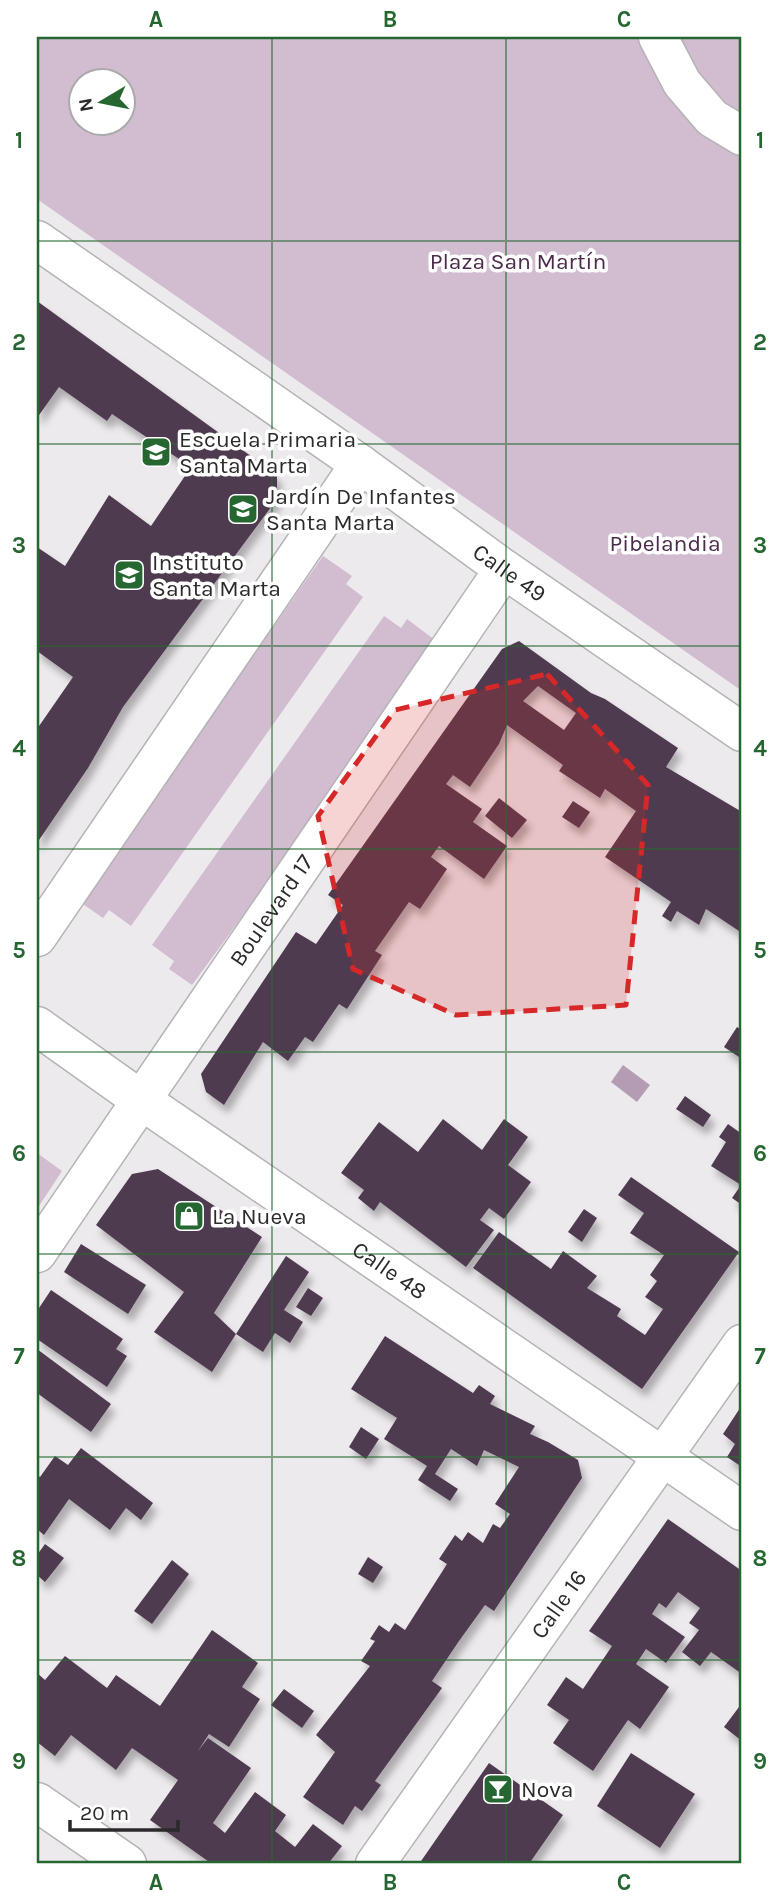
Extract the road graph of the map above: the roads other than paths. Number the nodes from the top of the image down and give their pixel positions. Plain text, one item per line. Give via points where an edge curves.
1 (658, 37) edge
2 (742, 136) edge
3 (37, 240) edge
4 (360, 464) junction
5 (504, 569) junction
6 (742, 732) edge
7 (37, 937) edge
8 (37, 1026) edge
9 (141, 1100) junction
10 (37, 1252) edge
11 (742, 1344) edge
12 (664, 1456) junction
13 (742, 1511) edge
14 (37, 1802) edge
15 (127, 1864) edge
16 (375, 1864) edge

1 - 2 main road via 682,83 712,118
3 - 4 main road, Calle 49
4 - 5 main road, Calle 49
4 - 7 main road
5 - 6 main road, Calle 49
5 - 9 main road, Boulevard 17
8 - 9 main road, Calle 48
9 - 10 main road, Boulevard 17
9 - 12 main road, Calle 48
11 - 12 main road, Calle 16
12 - 13 main road, Calle 48
12 - 16 main road, Calle 16
14 - 15 main road

